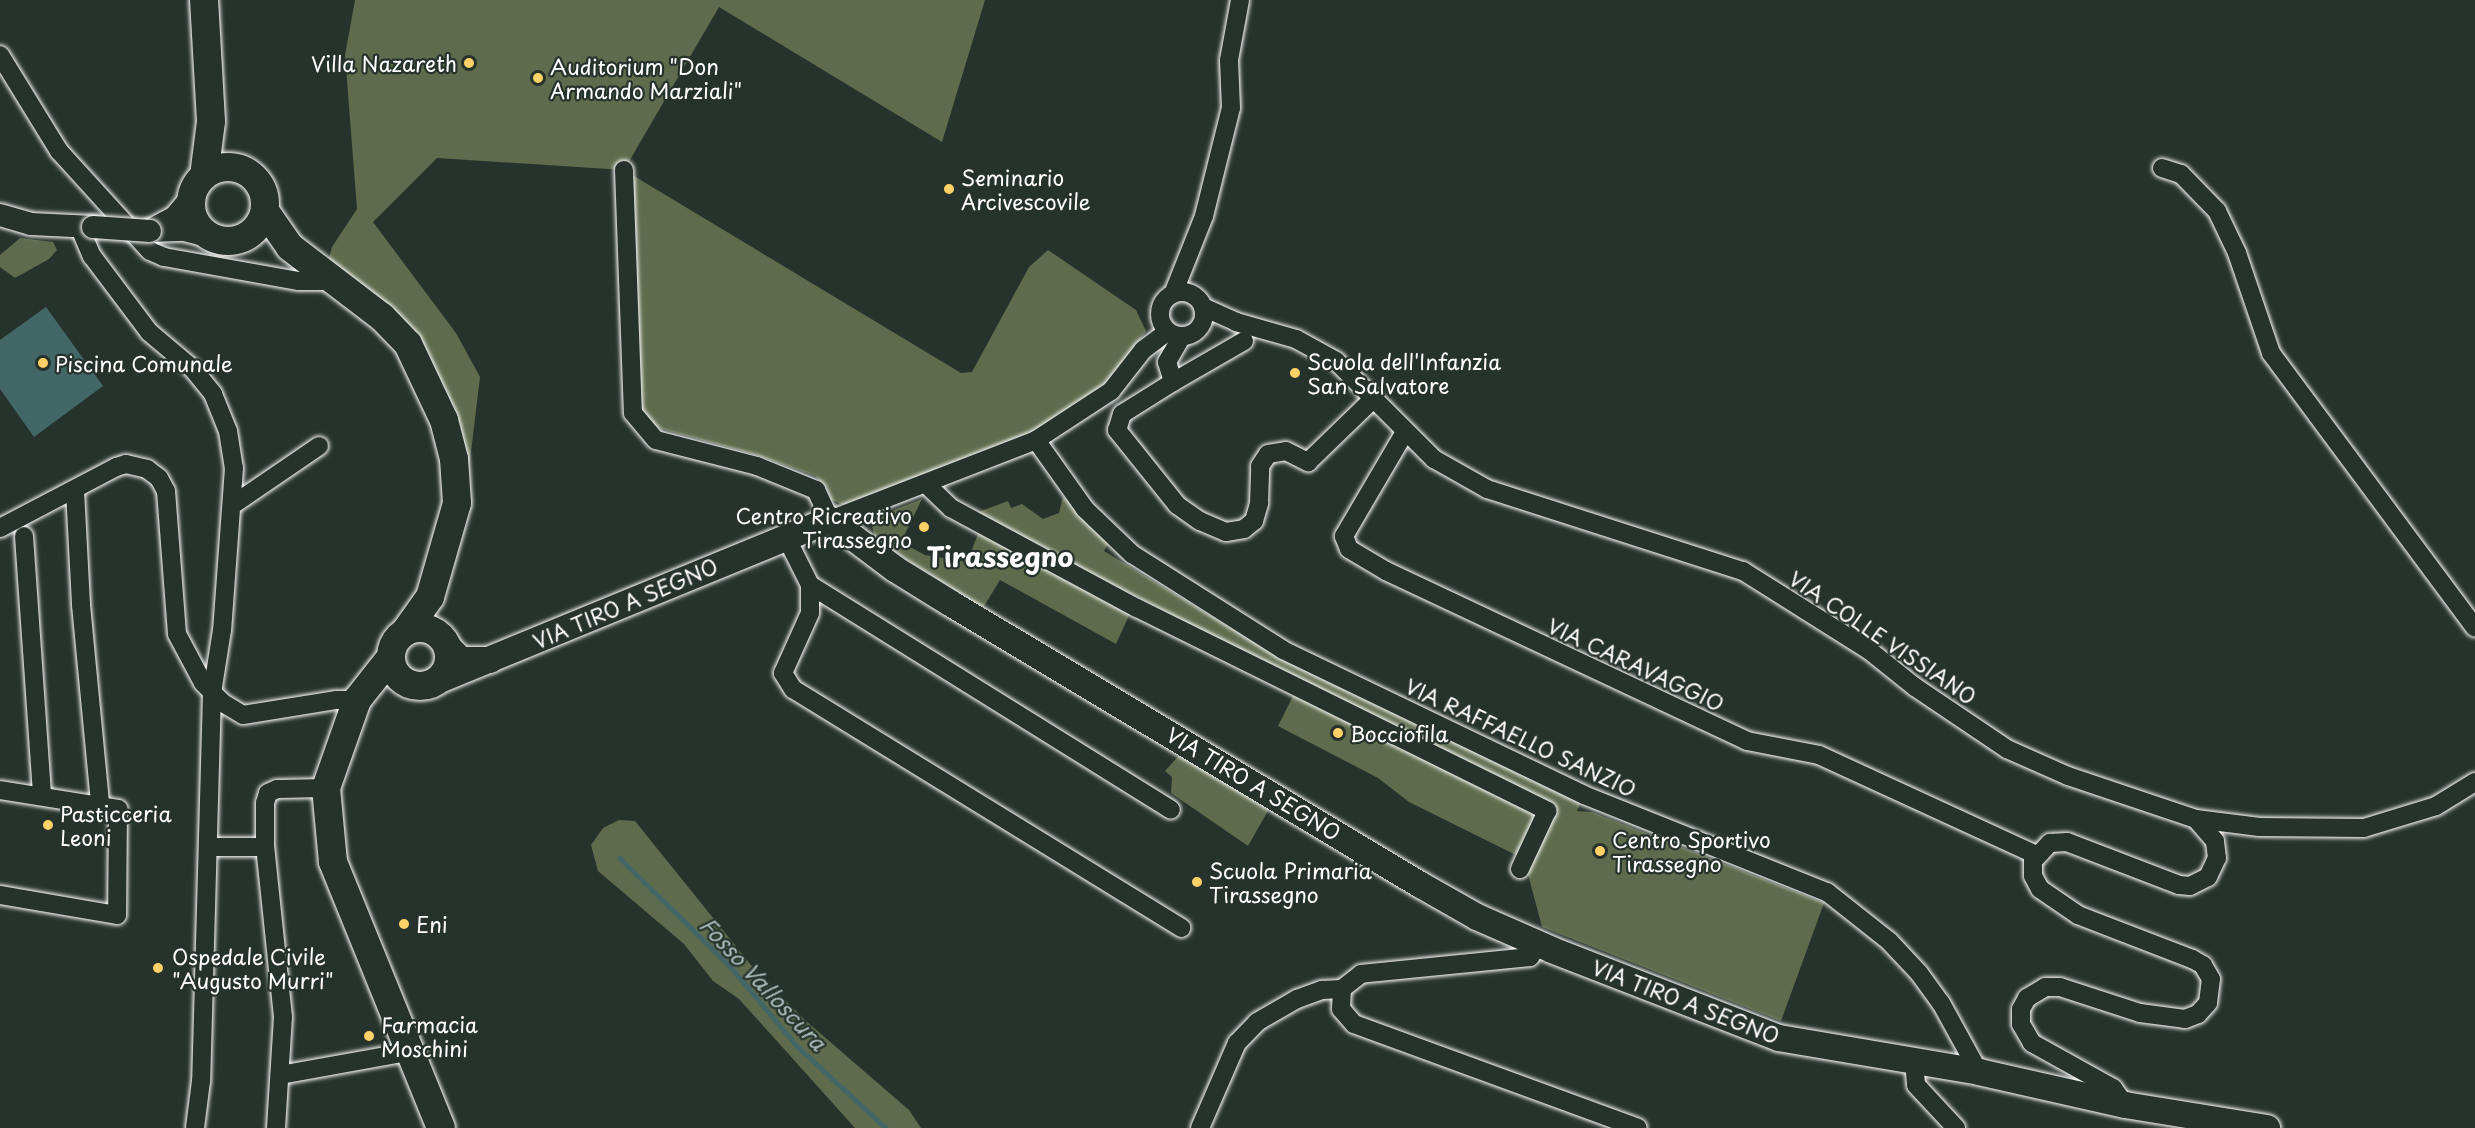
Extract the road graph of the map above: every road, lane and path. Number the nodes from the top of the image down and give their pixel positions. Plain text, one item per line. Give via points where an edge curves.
1 (204, 0) edge
2 (1240, 0) edge
3 (0, 55) edge
4 (211, 121) junction
5 (234, 167) junction
6 (2162, 168) dead end
7 (624, 170) dead end
8 (197, 187) junction
9 (265, 211) junction
10 (0, 215) edge
11 (86, 227) junction
12 (150, 231) junction
13 (208, 236) junction
14 (245, 238) junction
15 (290, 247) junction
16 (335, 281) junction
17 (1173, 294) junction
18 (1202, 316) junction
19 (1170, 328) junction
20 (1244, 341) dead end
21 (1173, 382) junction
22 (1374, 398) junction
23 (1406, 432) junction
24 (1036, 440) junction
25 (319, 446) dead end
26 (926, 484) junction
27 (75, 490) junction
28 (234, 504) junction
29 (830, 520) junction
30 (0, 528) edge
31 (24, 536) dead end
32 (786, 537) junction
33 (810, 585) junction
34 (430, 597) junction
35 (2475, 628) edge
36 (443, 641) junction
37 (399, 657) junction
38 (490, 660) junction
39 (436, 681) junction
40 (212, 693) junction
41 (357, 700) junction
42 (243, 715) junction
43 (348, 729) junction
44 (211, 742) junction
45 (2475, 782) edge
46 (326, 788) junction
47 (0, 790) edge
48 (42, 795) junction
49 (100, 803) junction
50 (1171, 810) dead end
51 (2196, 819) junction
52 (208, 846) junction
53 (265, 847) junction
54 (2036, 855) junction
55 (1520, 868) dead end
56 (0, 895) edge
57 (1181, 928) dead end
58 (1539, 944) junction
59 (1342, 989) junction
60 (413, 1051) junction
61 (1914, 1061) junction
62 (1979, 1072) junction
63 (280, 1075) junction
64 (2125, 1105) junction
65 (1952, 1124) edge
66 (195, 1128) edge
67 (276, 1128) edge
68 (441, 1128) edge
69 (1200, 1128) edge
70 (1638, 1128) edge
71 (1972, 1128) edge
72 (2267, 1128) edge

1 - 4 main road
2 - 17 street via 1229,60 1231,108 1204,216
3 - 16 street via 59,151 150,251 164,257 298,281
4 - 5 main road via 222,152
4 - 8 main road
5 - 8 main road via 223,167
5 - 9 main road via 260,186
6 - 35 street via 2181,174 2217,211 2237,253 2271,353
7 - 29 street via 633,413 656,440 757,466 816,490
8 - 12 street via 175,217
8 - 13 main road via 194,220
9 - 14 main road via 261,222
9 - 15 main road
10 - 11 street via 31,224
11 - 12 street, bridge
11 - 28 street via 92,256 149,332 193,369 213,394 228,431
12 - 13 street via 185,230
13 - 14 main road via 220,241
14 - 15 main road
15 - 16 main road
16 - 34 main road via 382,317 408,344 444,420 454,459 457,503 449,543
17 - 18 street, VIA COLLE VISSIANO via 1191,294
17 - 19 street via 1163,303
18 - 19 street
18 - 22 street, VIA COLLE VISSIANO via 1277,332 1314,348 1336,361
19 - 21 street via 1167,362
19 - 24 street via 1143,350 1111,391
20 - 21 street
21 - 22 street via 1122,414 1117,430 1177,504 1200,521 1226,532 1244,529 1254,521 1259,503 1260,466 1268,454 1282,450 1308,462
22 - 23 street, VIA COLLE VISSIANO
23 - 51 street, VIA COLLE VISSIANO via 1434,459 1487,489 1743,571 1870,651 1915,687 2007,749 2068,776
23 - 54 street, VIA CARAVAGGIO via 1344,536 1349,549 1386,571 1747,741 1818,755
24 - 26 street
24 - 62 street, VIA RAFFAELLO SANZIO via 1085,509 1132,554 1283,650 1584,795 1827,892 1889,942 1919,973
25 - 28 street
26 - 29 street
26 - 55 street via 951,508 1137,608 1547,811
27 - 30 street
27 - 40 street via 126,464 147,469 159,478 168,507 177,634 194,671
27 - 49 street via 81,605
28 - 40 street
29 - 32 main road, VIA TIRO A SEGNO
29 - 58 main road, VIA TIRO A SEGNO via 932,592 1419,884 1477,917
31 - 48 street
32 - 33 street
32 - 38 main road, VIA TIRO A SEGNO
33 - 50 street
33 - 57 street via 810,614 783,673 793,689
34 - 36 main road
34 - 37 main road
36 - 37 main road via 422,628
36 - 38 main road, VIA TIRO A SEGNO via 461,660
36 - 39 main road via 447,669
37 - 39 main road via 422,686
37 - 41 main road
37 - 43 main road
38 - 39 main road, VIA TIRO A SEGNO
40 - 42 street
40 - 44 street
41 - 42 street
41 - 43 main road
42 - 44 street via 224,726
43 - 46 main road
44 - 52 street
45 - 51 street, VIA COLLE VISSIANO via 2436,806 2364,828 2259,827
46 - 53 street via 277,789 268,793
46 - 60 main road via 333,862
47 - 48 street
48 - 49 street
49 - 56 street via 118,809 117,915
51 - 54 street via 2215,841 2217,858 2208,877 2190,886 2067,842 2050,843
52 - 53 street
52 - 66 street via 201,1081
53 - 63 street via 283,1017
54 - 64 street via 2033,876 2044,893 2078,915 2198,962 2211,979 2208,1004 2185,1019 2140,1013 2051,986 2032,993 2024,1003 2021,1024 2032,1042 2113,1088
58 - 59 street via 1530,957 1361,974
58 - 61 main road, VIA TIRO A SEGNO via 1779,1038
59 - 69 street via 1322,990 1297,999 1257,1022 1237,1043
59 - 70 street via 1341,1009 1354,1024
60 - 63 street
60 - 68 main road
61 - 62 main road, VIA TIRO A SEGNO
61 - 65 street via 1916,1085
62 - 64 main road, VIA TIRO A SEGNO
63 - 67 street
64 - 72 main road, VIA TIRO A SEGNO
65 - 71 street

